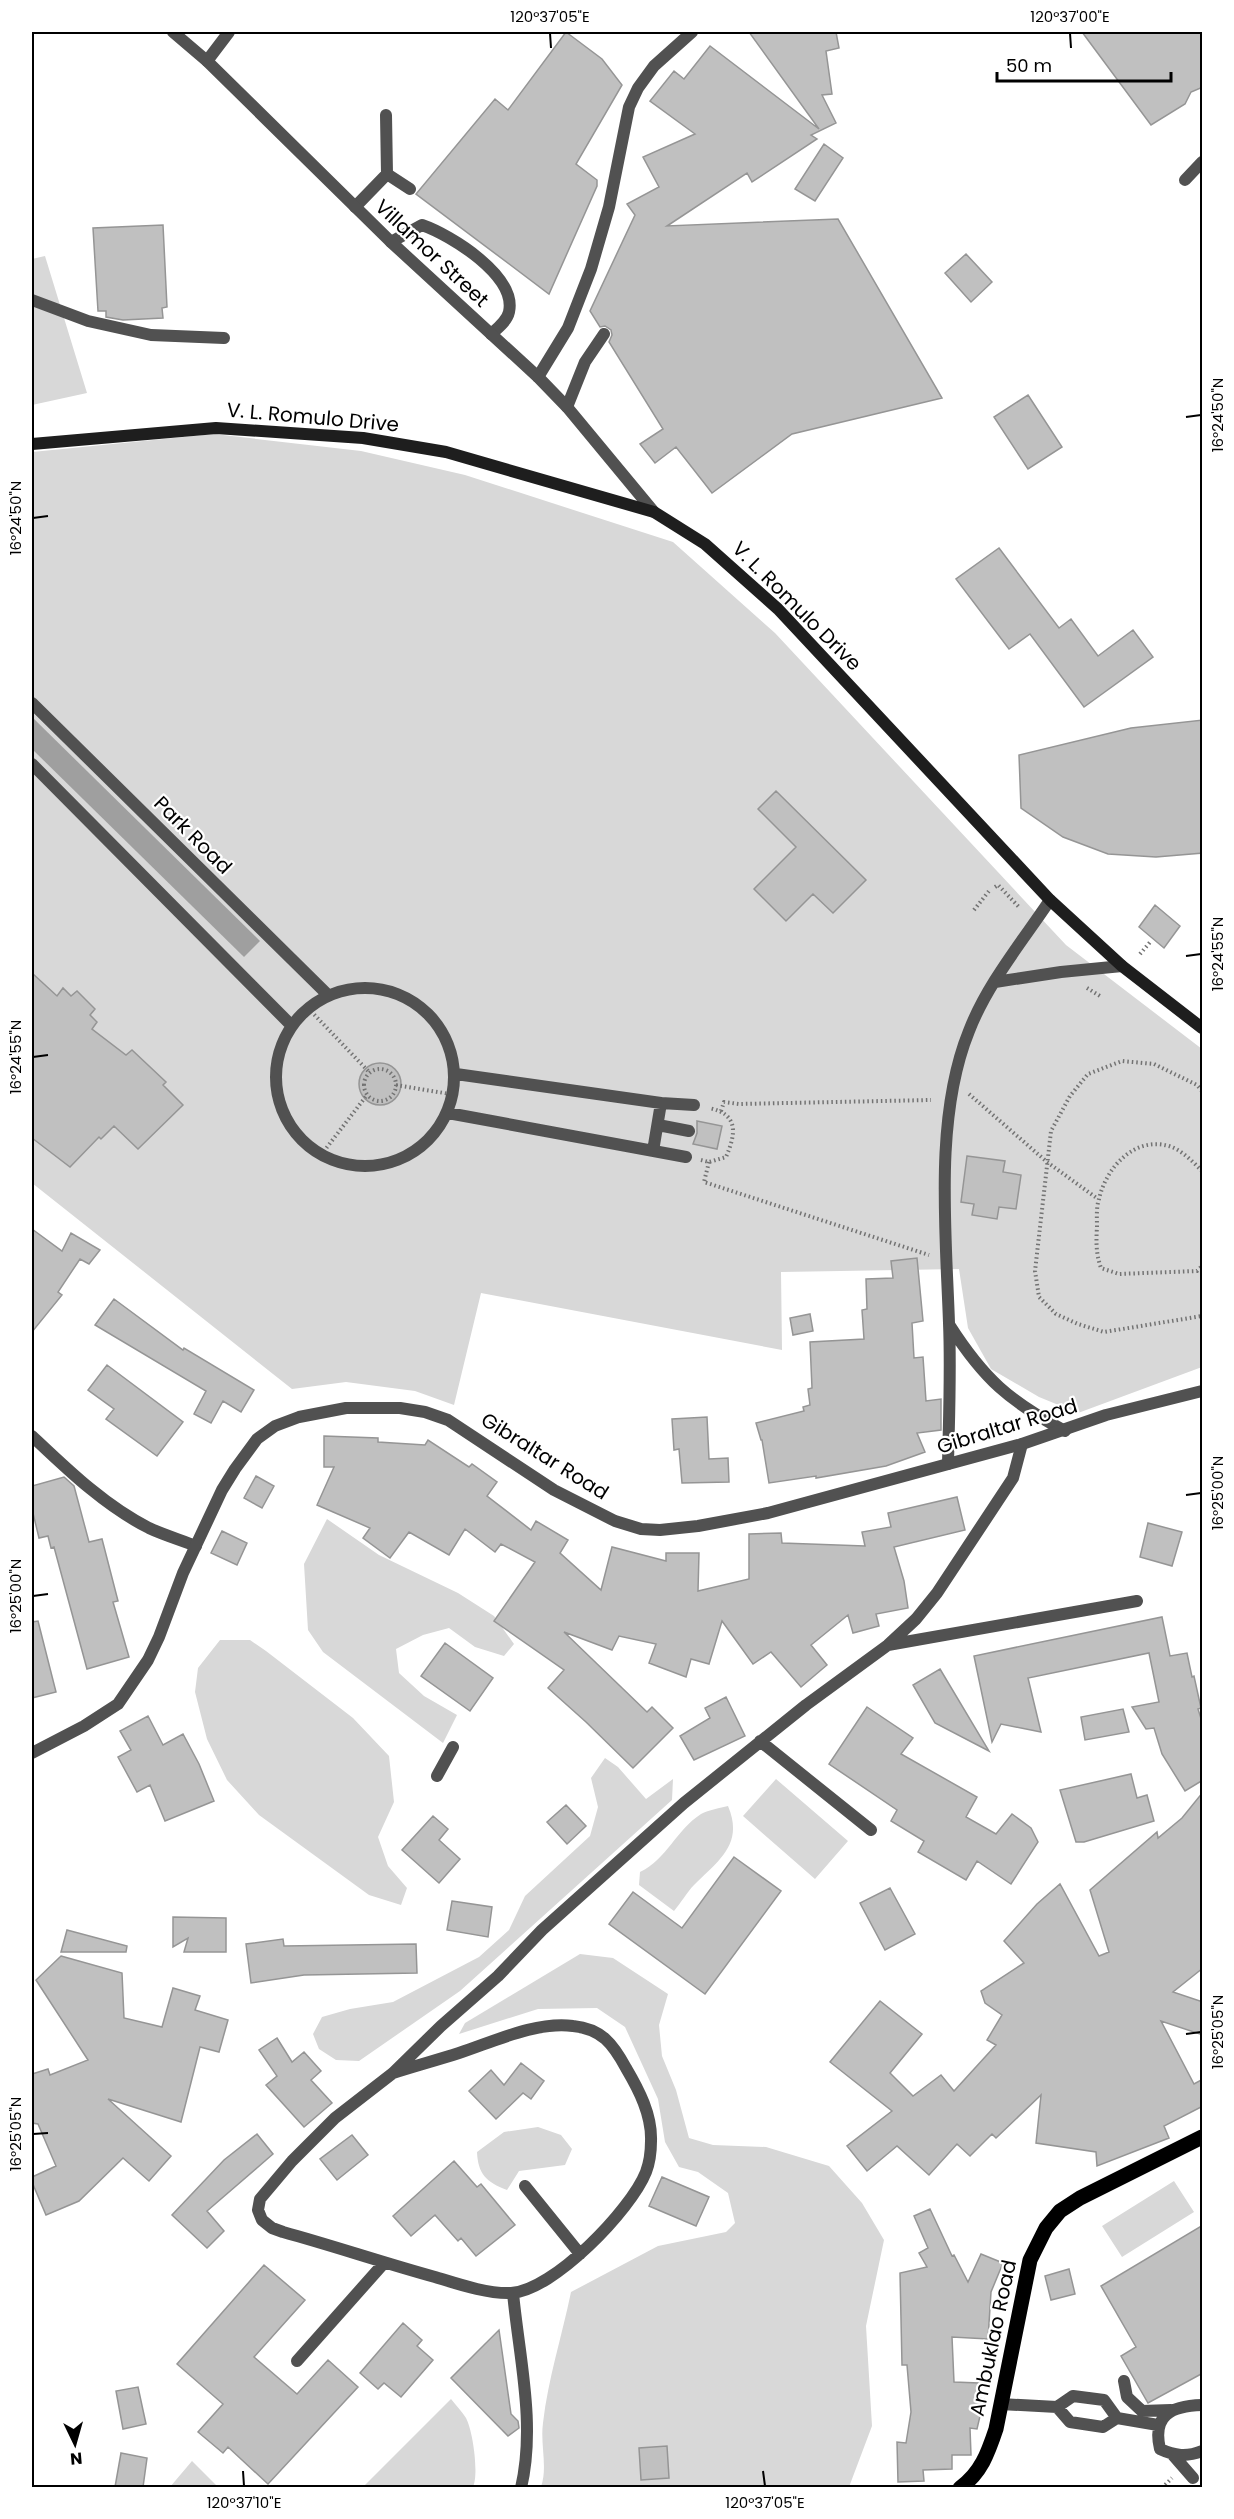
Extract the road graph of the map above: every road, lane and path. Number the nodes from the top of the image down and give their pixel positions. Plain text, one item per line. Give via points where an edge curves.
1 (173, 32) edge
2 (229, 32) edge
3 (692, 32) edge
4 (207, 61) junction
5 (386, 115) dead end
6 (1203, 162) edge
7 (387, 174) junction
8 (1185, 180) dead end
9 (410, 189) dead end
10 (355, 207) junction
11 (391, 242) junction
12 (32, 300) edge
13 (491, 334) junction
14 (604, 334) dead end
15 (224, 338) dead end
16 (538, 377) junction
17 (567, 406) junction
18 (32, 444) edge
19 (654, 512) junction
20 (32, 703) edge
21 (32, 764) edge
22 (994, 887) dead end
23 (989, 891) dead end
24 (1050, 900) junction
25 (1019, 907) dead end
26 (974, 909) dead end
27 (1151, 941) dead end
28 (1140, 954) dead end
29 (1122, 966) junction
30 (995, 982) junction
31 (328, 995) junction
32 (308, 1008) junction
33 (291, 1025) junction
34 (1203, 1028) edge
35 (370, 1073) junction
36 (456, 1074) junction
37 (955, 1082) junction
38 (396, 1085) junction
39 (1203, 1091) edge
40 (453, 1094) junction
41 (367, 1095) junction
42 (931, 1100) dead end
43 (661, 1103) junction
44 (694, 1105) dead end
45 (448, 1113) junction
46 (658, 1125) junction
47 (689, 1131) dead end
48 (653, 1151) junction
49 (321, 1155) junction
50 (686, 1157) dead end
51 (1047, 1162) junction
52 (1203, 1171) edge
53 (1098, 1199) junction
54 (921, 1253) dead end
55 (1203, 1266) edge
56 (1203, 1316) edge
57 (949, 1325) junction
58 (1203, 1391) edge
59 (1065, 1431) junction
60 (32, 1436) edge
61 (1022, 1444) junction
62 (948, 1464) junction
63 (196, 1546) junction
64 (1137, 1601) dead end
65 (888, 1645) junction
66 (760, 1741) junction
67 (453, 1747) dead end
68 (32, 1754) edge
69 (437, 1776) dead end
70 (871, 1830) dead end
71 (393, 2073) junction
72 (1203, 2137) edge
73 (525, 2186) dead end
74 (580, 2254) junction
75 (384, 2263) junction
76 (513, 2293) junction
77 (297, 2361) dead end
78 (1124, 2381) dead end
79 (1000, 2404) junction
80 (1203, 2405) edge
81 (1057, 2407) junction
82 (1171, 2410) junction
83 (1117, 2418) junction
84 (1158, 2426) junction
85 (1203, 2451) edge
86 (1173, 2455) junction
87 (1193, 2478) dead end
88 (521, 2487) edge
89 (960, 2487) edge

1 - 4 street, Villamor Street
2 - 4 street
3 - 16 street via 654,66 629,106 609,207 591,269 568,328
4 - 10 street, Villamor Street
5 - 7 street
6 - 8 street
7 - 9 street
7 - 10 street
10 - 11 street, Villamor Street
11 - 13 street, Villamor Street
11 - 13 street via 422,225 440,231 489,264 509,298 509,313
12 - 15 street via 88,321 152,335
13 - 16 street, Villamor Street
14 - 17 street via 585,362
16 - 17 street, Villamor Street
17 - 19 street, Villamor Street
18 - 19 main road, V. L. Romulo Drive via 216,428 363,438 446,452
19 - 24 main road, V. L. Romulo Drive via 705,544 778,609
20 - 31 street, Park Road
21 - 33 street
22 - 25 path via 998,885
23 - 26 path
24 - 29 main road, V. L. Romulo Drive
24 - 30 street
27 - 28 path
29 - 30 street
29 - 34 main road, V. L. Romulo Drive
30 - 37 street via 968,1032
31 - 32 street
31 - 36 street via 352,988 378,988 402,995 423,1008 441,1027
32 - 33 street
32 - 35 path
33 - 49 street via 278,1052 275,1082 282,1111 298,1136
35 - 38 path via 384,1069
35 - 41 path via 364,1083
36 - 40 street
36 - 43 street
37 - 51 path
37 - 57 street via 945,1177
38 - 40 path
38 - 41 path via 389,1098 382,1101
39 - 51 path via 1154,1064 1122,1061 1088,1074 1070,1096 1051,1131
40 - 45 street
41 - 49 path
42 - 54 path via 724,1102 721,1111 734,1127 734,1140 726,1157 708,1162 704,1182
43 - 44 street
43 - 46 street
45 - 48 street
45 - 49 street via 431,1138 407,1156 379,1165 349,1165
46 - 47 street
46 - 48 street
48 - 50 street
51 - 53 path
51 - 56 path via 1035,1271 1039,1297 1052,1310 1104,1332
52 - 53 path via 1190,1158 1168,1146 1140,1146 1123,1156
53 - 55 path via 1096,1255 1101,1268 1119,1274 1174,1273 1197,1271
57 - 59 street via 988,1379 1009,1398
57 - 62 street
58 - 59 street, Gibraltar Road via 1106,1415
59 - 61 street, Gibraltar Road
60 - 63 street via 116,1507 148,1527
61 - 62 street, Gibraltar Road
61 - 65 street via 1013,1478 937,1593
62 - 63 street, Gibraltar Road via 768,1513 674,1530 641,1529 615,1521 554,1490 448,1420 400,1408 346,1408 299,1417 275,1426 257,1439 222,1490
63 - 68 street, Gibraltar Road via 152,1653 118,1704
64 - 65 street
65 - 66 street
66 - 70 street
66 - 71 street via 622,1857
67 - 69 street
71 - 74 street via 496,2038 543,2028 572,2025 601,2033 618,2052 636,2085 645,2106 651,2139 646,2172 603,2231
71 - 75 street via 335,2118 292,2161 260,2199 258,2210 272,2228
72 - 79 main road, Ambuklao Road via 1080,2198 1060,2211 1046,2228 1030,2260
73 - 74 street
74 - 76 street via 566,2268
75 - 76 street via 451,2282
75 - 77 street
76 - 88 street via 525,2394 526,2460
78 - 82 street via 1127,2397 1142,2411
79 - 81 street
79 - 89 main road, Ambuklao Road via 996,2429 982,2466
80 - 82 street
81 - 83 street via 1070,2422 1103,2427
81 - 83 street via 1073,2396 1104,2400
82 - 84 street
83 - 84 street
84 - 86 street via 1160,2449
85 - 86 street
86 - 87 street

